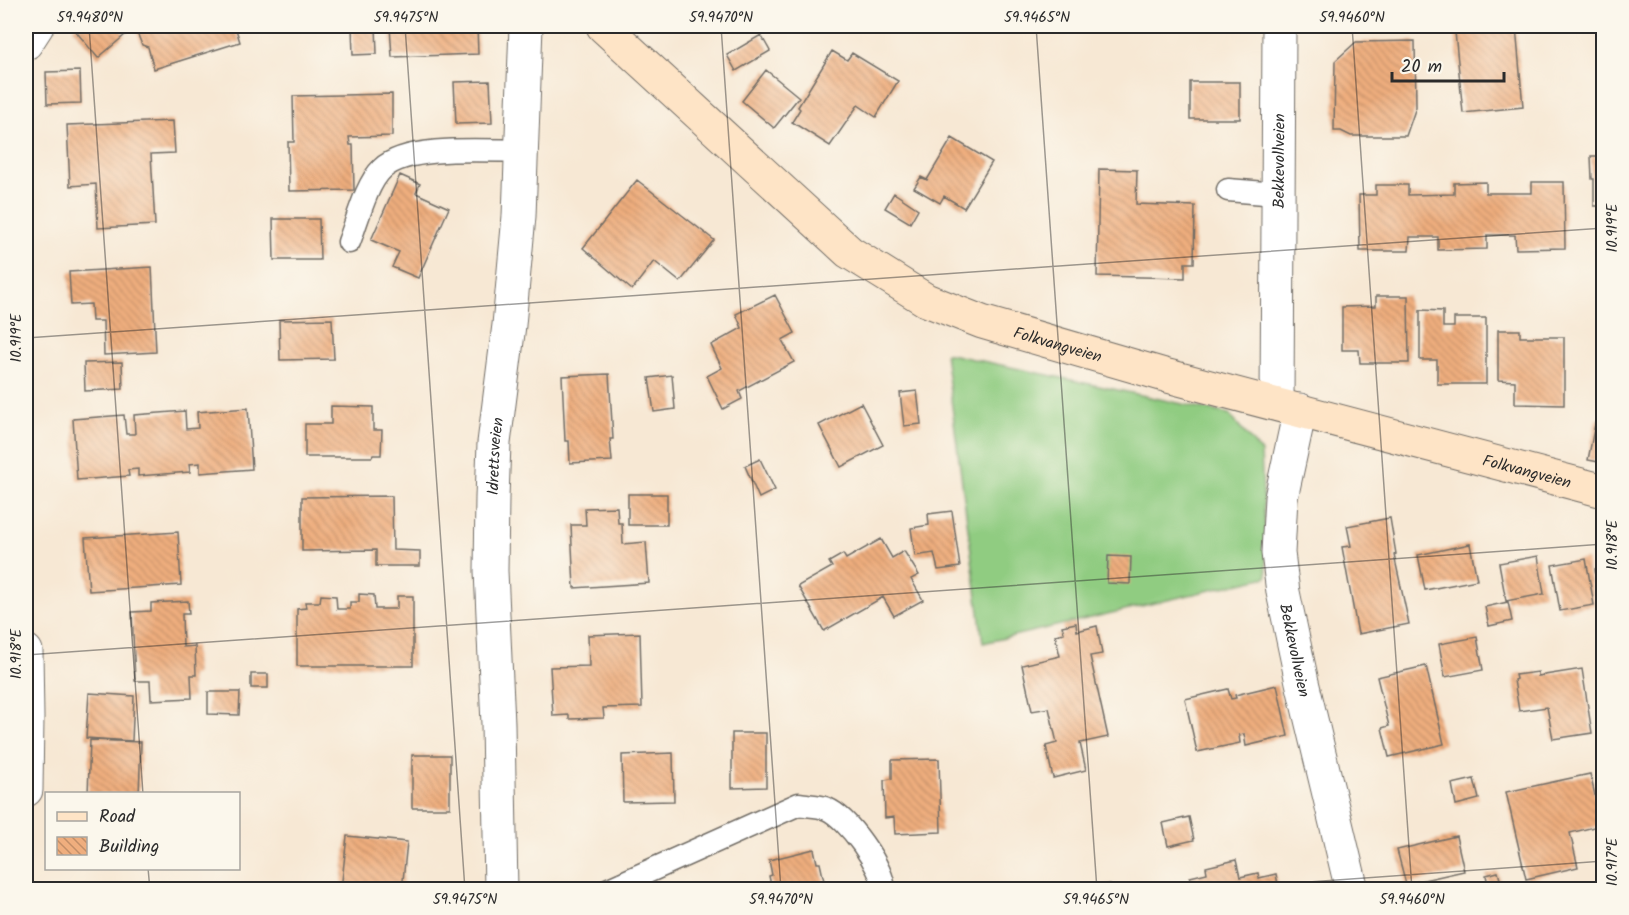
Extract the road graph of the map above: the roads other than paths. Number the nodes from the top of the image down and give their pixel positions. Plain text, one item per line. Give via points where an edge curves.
1 (37, 26) edge
2 (526, 26) edge
3 (603, 26) edge
4 (1279, 26) edge
5 (26, 43) edge
6 (523, 151) junction
7 (1228, 190) dead end
8 (1277, 194) junction
9 (349, 242) dead end
10 (1288, 407) junction
11 (1604, 491) edge
12 (26, 651) edge
13 (26, 790) edge
14 (501, 890) edge
15 (607, 890) edge
16 (884, 890) edge
17 (1352, 890) edge

1 - 5 street
2 - 6 street, Idrettsveien
3 - 10 street, Folkvangveien via 849,252 926,300 982,322
4 - 8 street, Bekkevollveien
6 - 9 lane via 441,152 394,161 372,182
6 - 14 street, Idrettsveien via 492,498 490,571
7 - 8 lane
8 - 10 street, Bekkevollveien
10 - 11 street, Folkvangveien
10 - 17 street, Bekkevollveien via 1278,553 1302,682
12 - 13 street
15 - 16 lane via 799,804 827,809 857,833 884,878

